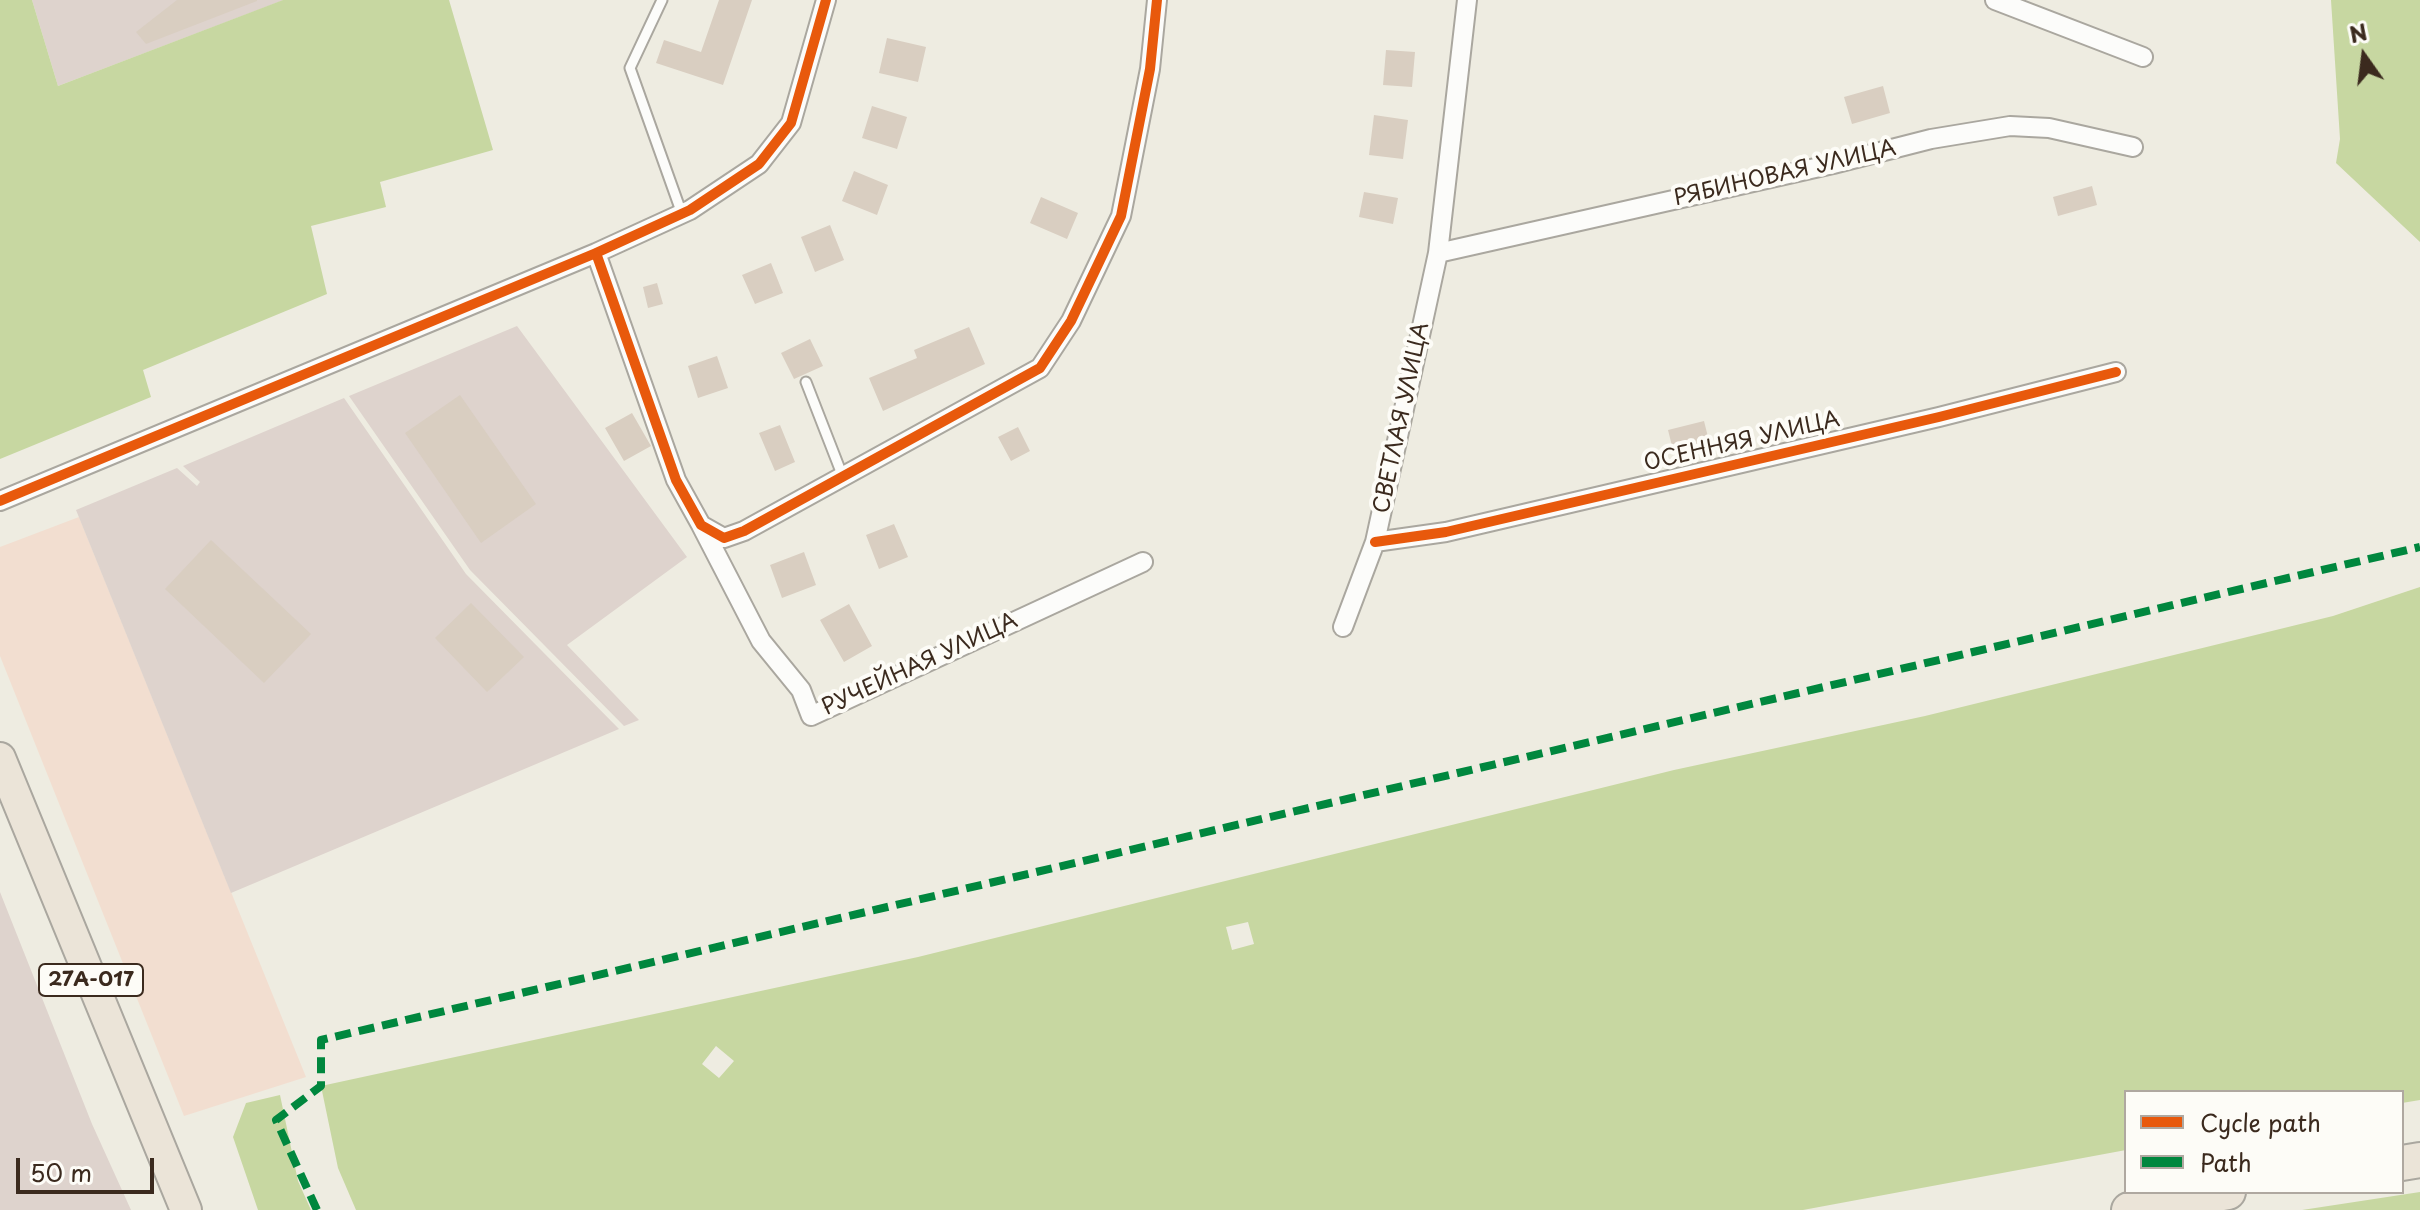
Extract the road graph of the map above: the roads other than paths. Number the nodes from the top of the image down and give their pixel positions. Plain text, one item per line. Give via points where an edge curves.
1 (662, 0) edge
2 (826, 0) edge
3 (1157, 0) edge
4 (1467, 0) edge
5 (1995, 0) edge
6 (2143, 57) dead end
7 (2133, 147) dead end
8 (682, 214) junction
9 (596, 253) junction
10 (1438, 253) junction
11 (2116, 372) dead end
12 (806, 382) dead end
13 (843, 477) junction
14 (0, 501) edge
15 (701, 525) junction
16 (1375, 542) junction
17 (1143, 562) dead end
18 (1343, 627) dead end
19 (0, 758) edge
20 (2217, 1194) edge
21 (186, 1210) edge
22 (2129, 1210) edge

1 - 8 lane via 630,68
2 - 8 street via 791,123 759,164
3 - 13 street via 1150,69 1121,216 1071,321 1040,368
4 - 10 street, СВЕТЛАЯ УЛИЦА
5 - 6 street
7 - 10 street, РЯБИНОВАЯ УЛИЦА via 2049,128 2010,126 1931,139
8 - 9 street
9 - 14 street
9 - 15 street via 676,480
10 - 16 street, СВЕТЛАЯ УЛИЦА
11 - 16 street, ОСЕННЯЯ УЛИЦА via 1475,525
12 - 13 lane
13 - 15 street via 724,538
15 - 17 street, РУЧЕЙНАЯ УЛИЦА via 761,641 801,690 811,716
16 - 18 street, СВЕТЛАЯ УЛИЦА
19 - 21 main road, 27А-017
20 - 22 highway

